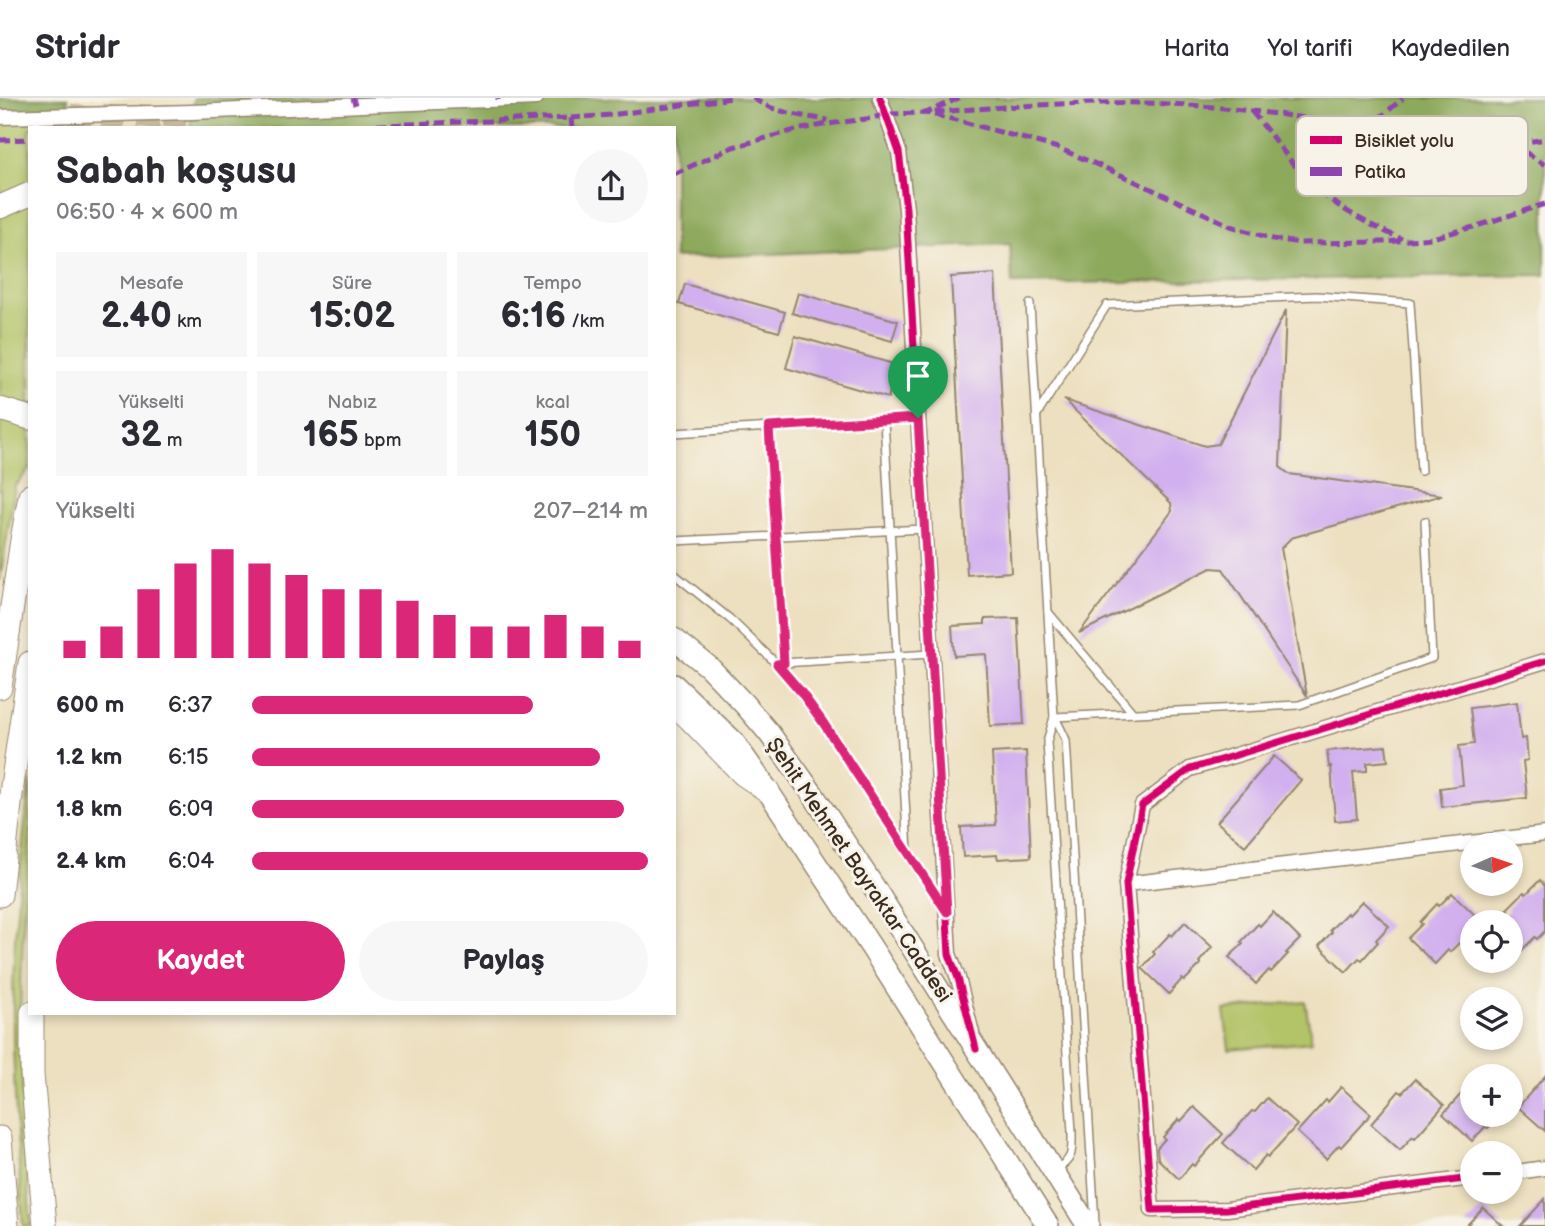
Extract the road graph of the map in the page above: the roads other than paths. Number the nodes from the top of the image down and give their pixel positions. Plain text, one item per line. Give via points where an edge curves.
1 (536, 98) edge
2 (880, 98) edge
3 (0, 117) edge
4 (28, 195) edge
5 (0, 207) edge
6 (1030, 304) dead end
7 (0, 409) edge
8 (1037, 413) junction
9 (28, 417) edge
10 (918, 418) junction
11 (884, 420) junction
12 (769, 427) junction
13 (676, 433) edge
14 (1421, 471) dead end
15 (28, 517) edge
16 (1425, 521) dead end
17 (924, 529) junction
18 (890, 531) junction
19 (776, 536) junction
20 (26, 538) edge
21 (676, 541) edge
22 (676, 575) edge
23 (1048, 611) junction
24 (676, 641) edge
25 (932, 654) junction
26 (898, 656) junction
27 (1545, 661) edge
28 (780, 663) junction
29 (28, 677) edge
30 (0, 687) edge
31 (676, 687) edge
32 (676, 707) edge
33 (1133, 713) junction
34 (1054, 717) junction
35 (768, 791) junction
36 (1545, 834) edge
37 (908, 854) junction
38 (1126, 884) junction
39 (0, 895) edge
40 (947, 912) junction
41 (33, 1020) edge
42 (976, 1049) junction
43 (0, 1138) edge
44 (1545, 1168) edge
45 (1052, 1171) junction
46 (1523, 1171) edge
47 (1460, 1180) edge
48 (2, 1194) edge
49 (43, 1202) junction
50 (7, 1226) edge
51 (45, 1226) edge
52 (52, 1226) edge
53 (1048, 1226) edge
54 (1088, 1226) edge
55 (1095, 1226) edge

1 - 3 street
2 - 10 street via 899,152 906,209
4 - 5 main road
6 - 8 lane
7 - 9 main road
8 - 14 lane via 1107,305 1317,296 1410,303
8 - 23 lane
10 - 11 lane
10 - 17 street
11 - 12 lane
11 - 18 lane
12 - 13 lane
12 - 19 lane
15 - 20 main road
16 - 33 lane via 1432,659 1299,705
17 - 18 lane
17 - 25 street
18 - 19 lane
18 - 26 lane
19 - 21 lane
19 - 28 lane
20 - 30 main road
22 - 28 lane
23 - 33 lane
23 - 34 lane
24 - 42 main road, Şehit Mehmet Bayraktar Caddesi via 727,684 769,733 832,821
25 - 26 lane
25 - 40 street
26 - 28 lane
26 - 37 lane
27 - 38 street via 1190,769 1142,804
28 - 37 lane
29 - 39 main road
31 - 35 main road, Şehit Mehmet Bayraktar Caddesi via 733,741
32 - 35 main road via 743,774
33 - 34 lane
34 - 45 lane via 1047,742 1072,1132 1070,1159
34 - 55 lane via 1066,740
35 - 53 main road, Şehit Mehmet Bayraktar Caddesi
36 - 38 street
37 - 40 lane
38 - 47 street via 1152,1210 1227,1209
40 - 42 street via 949,954
41 - 49 main road
42 - 45 main road, Şehit Mehmet Bayraktar Caddesi
43 - 48 main road
44 - 46 street
45 - 54 main road, Şehit Mehmet Bayraktar Caddesi
48 - 50 main road
49 - 51 main road
49 - 52 main road

